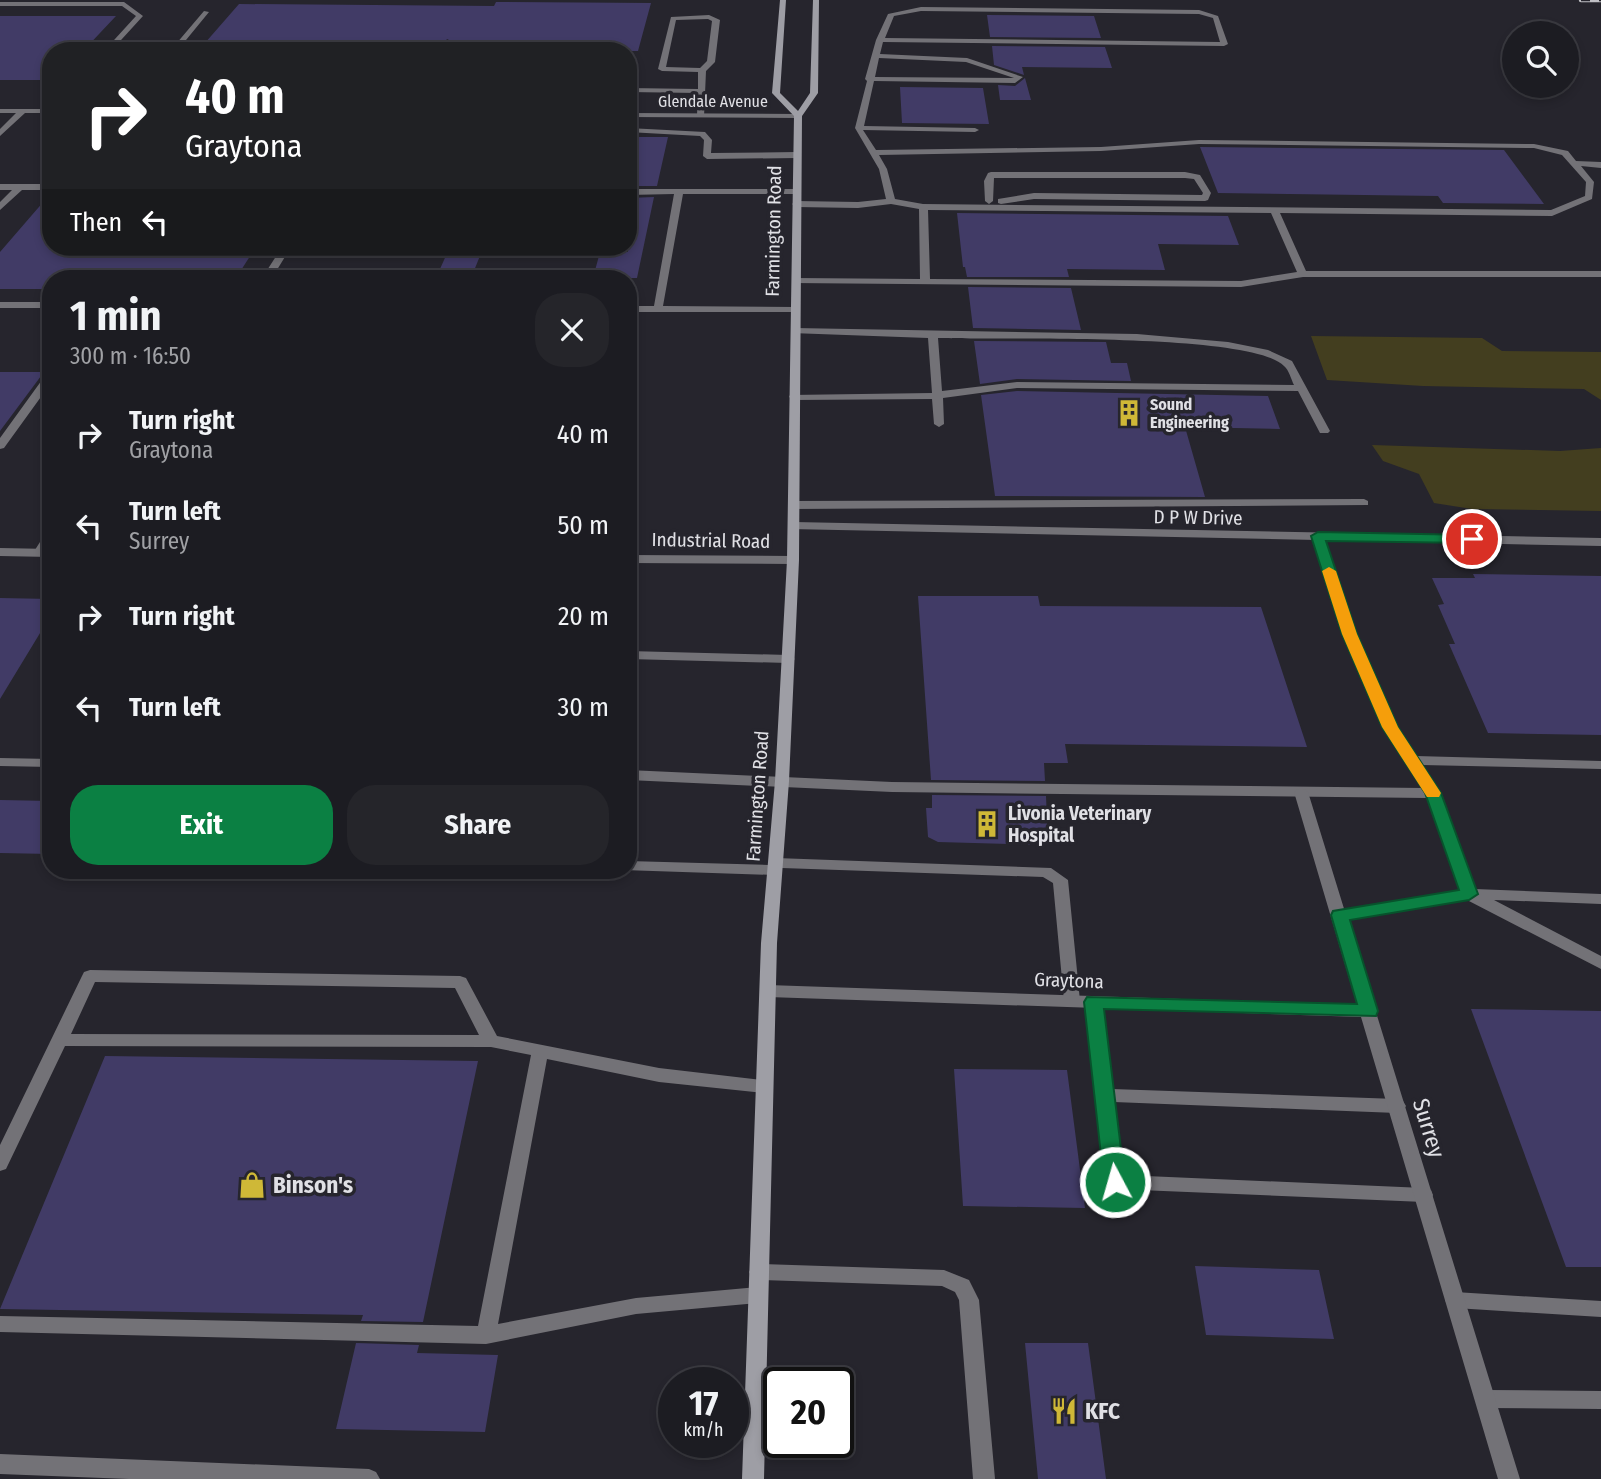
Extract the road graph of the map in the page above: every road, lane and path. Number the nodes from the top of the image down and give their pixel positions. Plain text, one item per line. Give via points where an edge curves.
1 (783, 0) edge
2 (816, 0) edge
3 (0, 4) edge
4 (206, 12) dead end
5 (880, 40) junction
6 (115, 42) edge
7 (181, 42) edge
8 (876, 56) junction
9 (702, 70) junction
10 (869, 79) junction
11 (637, 90) edge
12 (701, 91) junction
13 (0, 111) edge
14 (23, 111) junction
15 (42, 111) edge
16 (637, 115) edge
17 (701, 115) junction
18 (798, 116) junction
19 (859, 128) junction
20 (637, 130) edge
21 (975, 130) dead end
22 (0, 134) edge
23 (875, 153) junction
24 (797, 155) junction
25 (1574, 163) junction
26 (1601, 165) edge
27 (0, 187) edge
28 (20, 187) junction
29 (42, 187) edge
30 (796, 191) junction
31 (637, 192) edge
32 (679, 192) junction
33 (891, 201) junction
34 (989, 201) junction
35 (796, 204) junction
36 (0, 207) edge
37 (923, 207) junction
38 (1275, 212) junction
39 (1303, 274) junction
40 (1601, 274) edge
41 (796, 281) junction
42 (925, 281) junction
43 (0, 305) edge
44 (42, 305) edge
45 (637, 309) edge
46 (658, 309) junction
47 (795, 310) junction
48 (795, 331) junction
49 (933, 335) junction
50 (42, 388) edge
51 (1301, 388) junction
52 (937, 396) junction
53 (794, 397) junction
54 (939, 424) dead end
55 (1324, 431) dead end
56 (0, 446) edge
57 (1364, 503) dead end
58 (794, 505) junction
59 (794, 526) junction
60 (1318, 536) junction
61 (1601, 542) edge
62 (0, 552) edge
63 (42, 553) edge
64 (637, 559) edge
65 (793, 561) junction
66 (637, 655) edge
67 (788, 659) junction
68 (1412, 760) junction
69 (0, 762) edge
70 (42, 763) edge
71 (1601, 765) edge
72 (637, 775) edge
73 (782, 781) junction
74 (1301, 792) junction
75 (1433, 793) junction
76 (637, 866) edge
77 (775, 867) junction
78 (1469, 894) junction
79 (1601, 899) edge
80 (1340, 915) junction
81 (1601, 962) edge
82 (768, 991) junction
83 (1072, 1001) junction
84 (1093, 1002) junction
85 (1369, 1011) junction
86 (60, 1040) junction
87 (491, 1041) junction
88 (540, 1051) junction
89 (764, 1086) junction
90 (1105, 1095) junction
91 (1397, 1106) junction
92 (0, 1164) edge
93 (1424, 1195) junction
94 (759, 1272) junction
95 (758, 1295) junction
96 (1455, 1300) junction
97 (1601, 1309) edge
98 (0, 1324) edge
99 (486, 1335) junction
100 (1485, 1399) junction
101 (1601, 1400) edge
102 (0, 1464) edge
103 (369, 1479) edge
104 (753, 1479) edge
105 (984, 1479) edge
106 (1509, 1479) edge

1 - 18 main road via 776,93
2 - 18 main road, Farmington Road via 814,93
3 - 6 street via 124,4 140,16
4 - 7 street
5 - 5 street via 891,14 909,10 1199,12 1216,17 1224,44
5 - 8 street
8 - 10 street
8 - 10 street via 967,60 1019,77 1016,81
9 - 9 street via 710,62 716,20 673,18 662,69
9 - 12 street
10 - 19 street
11 - 12 street
12 - 17 street
13 - 14 street
14 - 15 street
14 - 22 street
16 - 17 street, Glendale Avenue
17 - 18 street, Glendale Avenue
18 - 24 main road, Farmington Road
19 - 21 street
19 - 23 street
20 - 24 street via 702,134 708,140 707,156
23 - 25 street via 1101,149 1199,142 1534,146 1565,153
23 - 33 street
24 - 30 main road, Farmington Road
25 - 26 street
25 - 38 street via 1590,181 1589,197 1552,213
27 - 28 street
28 - 29 street
28 - 36 street
30 - 32 street
30 - 35 main road, Farmington Road
31 - 32 street
32 - 46 street
33 - 34 street
33 - 35 street
33 - 37 street
34 - 34 street via 1034,196 1205,198 1207,193 1197,177 1185,175 991,175
35 - 41 main road, Farmington Road
37 - 38 street
37 - 42 street
38 - 39 street
39 - 40 street
39 - 42 street via 1241,284
41 - 42 street
41 - 47 main road, Farmington Road
43 - 44 street
45 - 46 street
46 - 47 street
47 - 48 main road, Farmington Road
48 - 49 street
48 - 53 main road, Farmington Road
49 - 51 street via 1152,339 1239,347 1279,356
49 - 52 street
50 - 56 street
51 - 52 street via 1017,385
51 - 55 street
52 - 53 street
52 - 54 street
53 - 58 main road, Farmington Road
57 - 58 street
58 - 59 main road, Farmington Road
59 - 60 street, D P W Drive
59 - 65 main road, Farmington Road
60 - 61 street, D P W Drive
60 - 68 street via 1349,634 1390,727
62 - 63 street
64 - 65 street, Industrial Road
65 - 67 main road, Farmington Road
66 - 67 street
67 - 73 main road, Farmington Road
68 - 71 street
68 - 75 street
69 - 70 street
72 - 73 street
73 - 74 street via 892,787
73 - 77 main road, Farmington Road
74 - 75 street
74 - 80 street, Surrey
75 - 78 street
76 - 77 street
77 - 82 main road, Farmington Road
77 - 83 street via 1046,872 1060,880
78 - 79 street
78 - 80 street
78 - 81 street
80 - 85 street, Surrey
82 - 83 street, Graytona
82 - 89 main road, Farmington Road
83 - 84 street, Graytona
84 - 85 street, Graytona
84 - 90 street
85 - 91 street, Surrey
86 - 87 street
86 - 87 street via 90,976 460,982
86 - 92 street
87 - 88 street
88 - 89 street via 659,1075
88 - 99 street
89 - 94 main road, Farmington Road
90 - 91 street
90 - 93 street via 1115,1182
91 - 93 street, Surrey
93 - 96 street, Surrey
94 - 95 main road, Farmington Road
94 - 105 street via 944,1278 962,1286 969,1300
95 - 99 street via 636,1306
95 - 104 main road, Farmington Road
96 - 97 street
96 - 100 street, Surrey
98 - 99 street
100 - 101 street
100 - 106 street, Surrey
102 - 103 street

